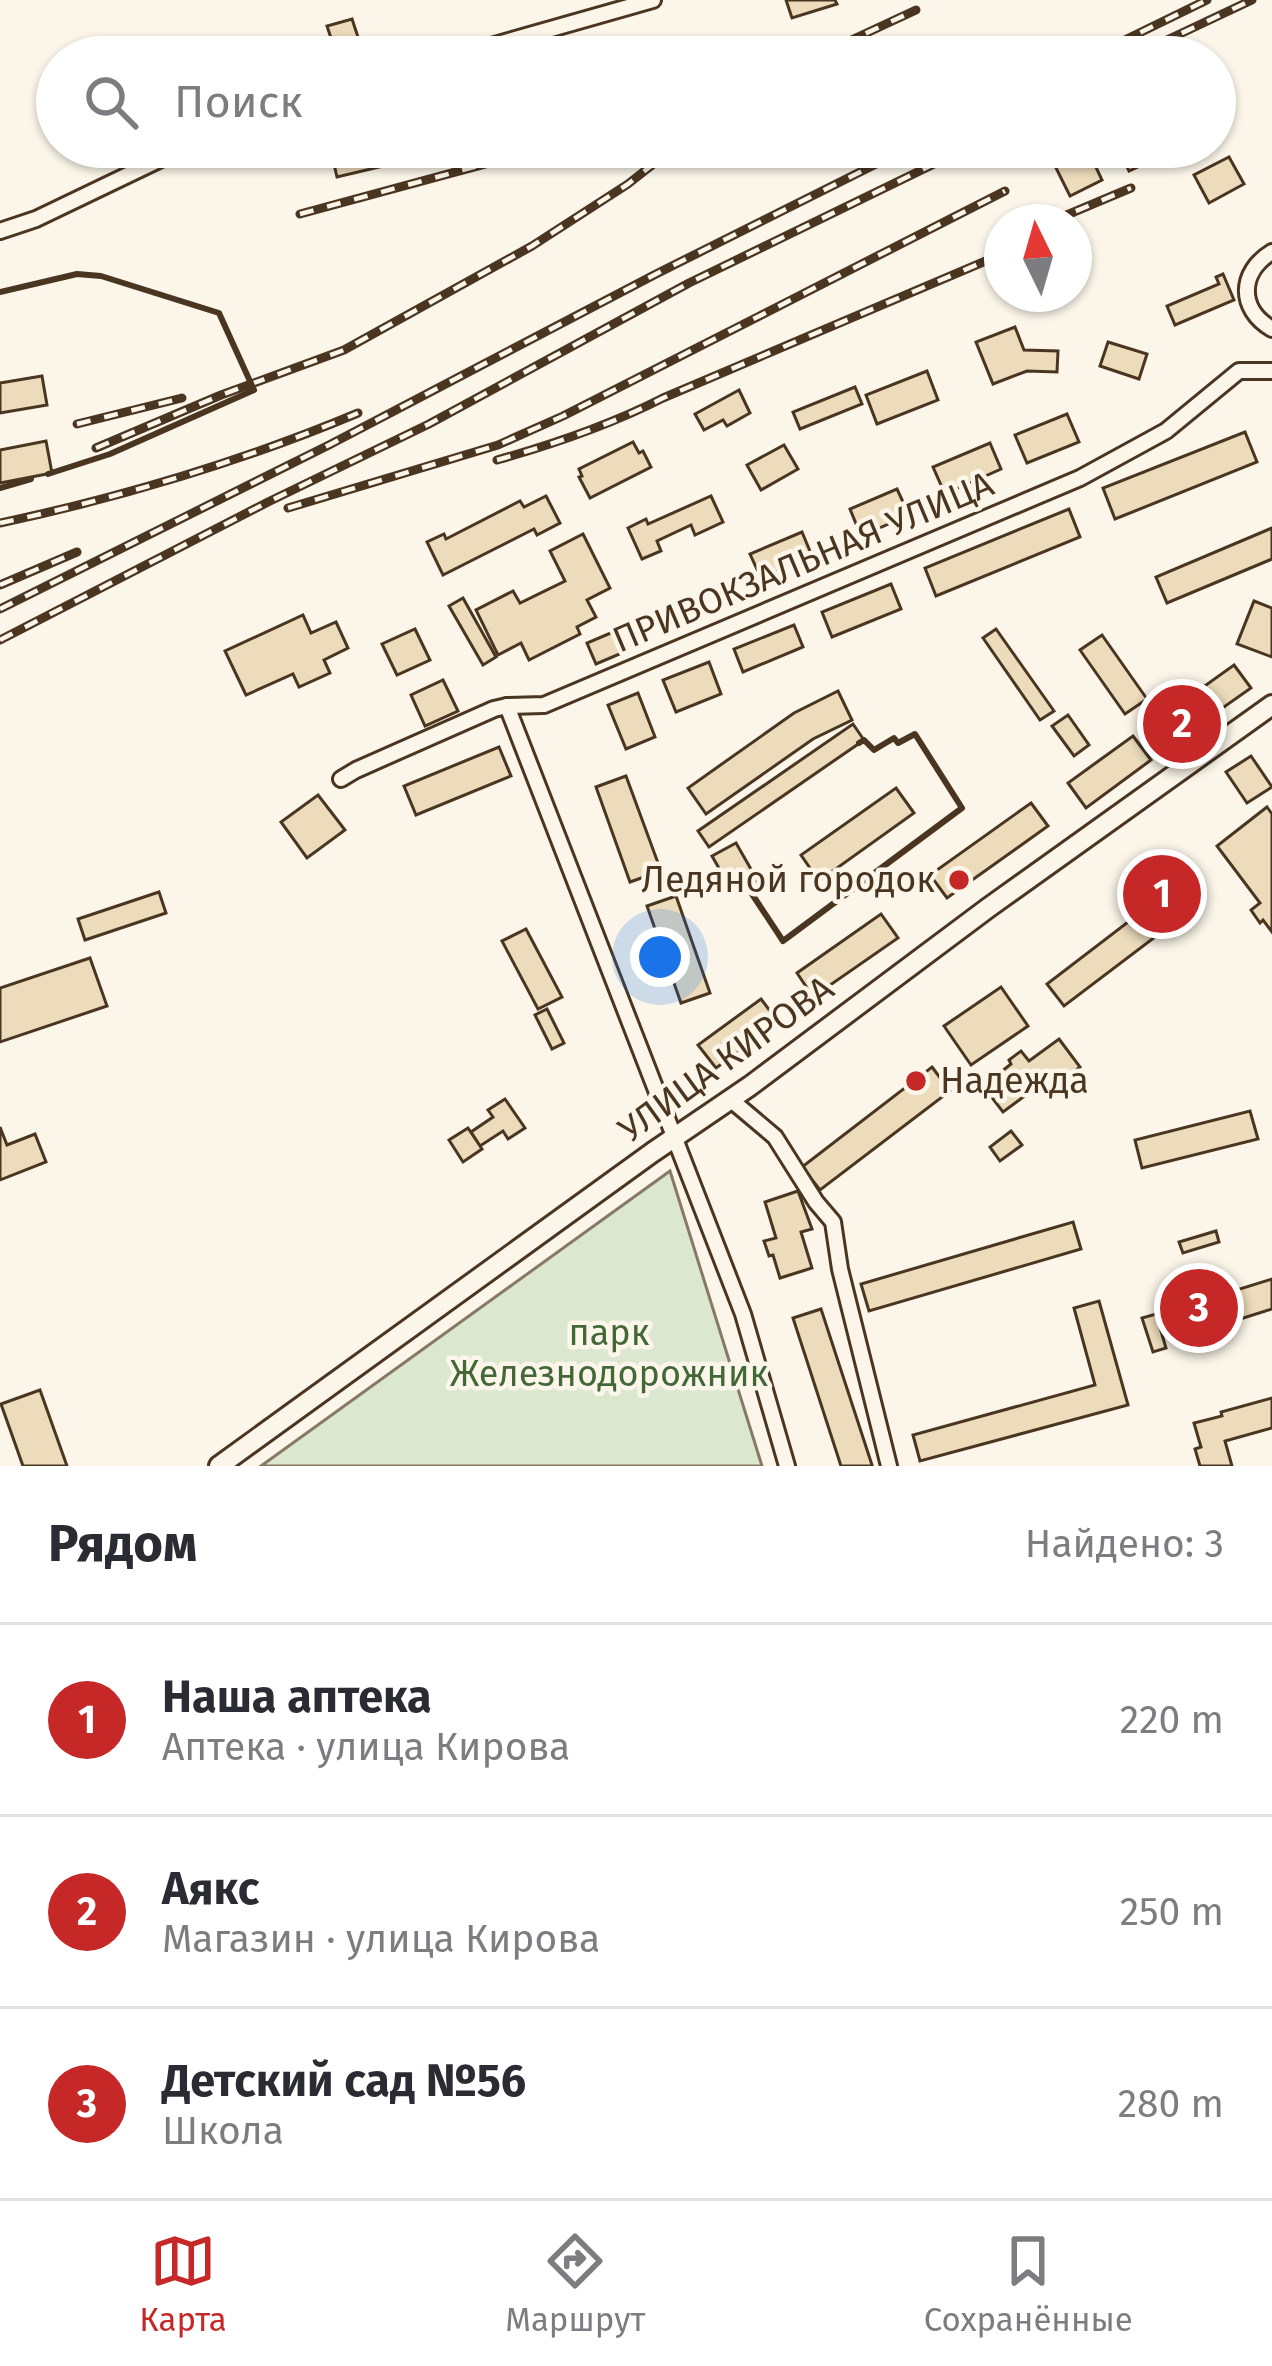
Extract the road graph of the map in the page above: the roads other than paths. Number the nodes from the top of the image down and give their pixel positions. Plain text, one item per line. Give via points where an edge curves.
1 (653, 0) edge
2 (526, 36) edge
3 (142, 168) edge
4 (0, 231) edge
5 (1272, 252) edge
6 (1269, 329) edge
7 (1272, 371) edge
8 (1272, 705) edge
9 (507, 706) junction
10 (341, 779) dead end
11 (730, 1099) junction
12 (674, 1137) junction
13 (219, 1466) edge
14 (787, 1466) edge
15 (889, 1466) edge

1 - 2 street
3 - 4 street
5 - 6 street via 1256,264 1247,296
7 - 9 street, ПРИВОКЗАЛЬНАЯ УЛИЦА via 1239,371 1166,430 1079,478 544,705
8 - 11 main road, УЛИЦА КИРОВА
9 - 10 street, ПРИВОКЗАЛЬНАЯ УЛИЦА
9 - 12 street
11 - 12 main road, УЛИЦА КИРОВА
11 - 15 street via 775,1138 833,1222
12 - 13 main road, УЛИЦА КИРОВА
12 - 14 street via 743,1314

